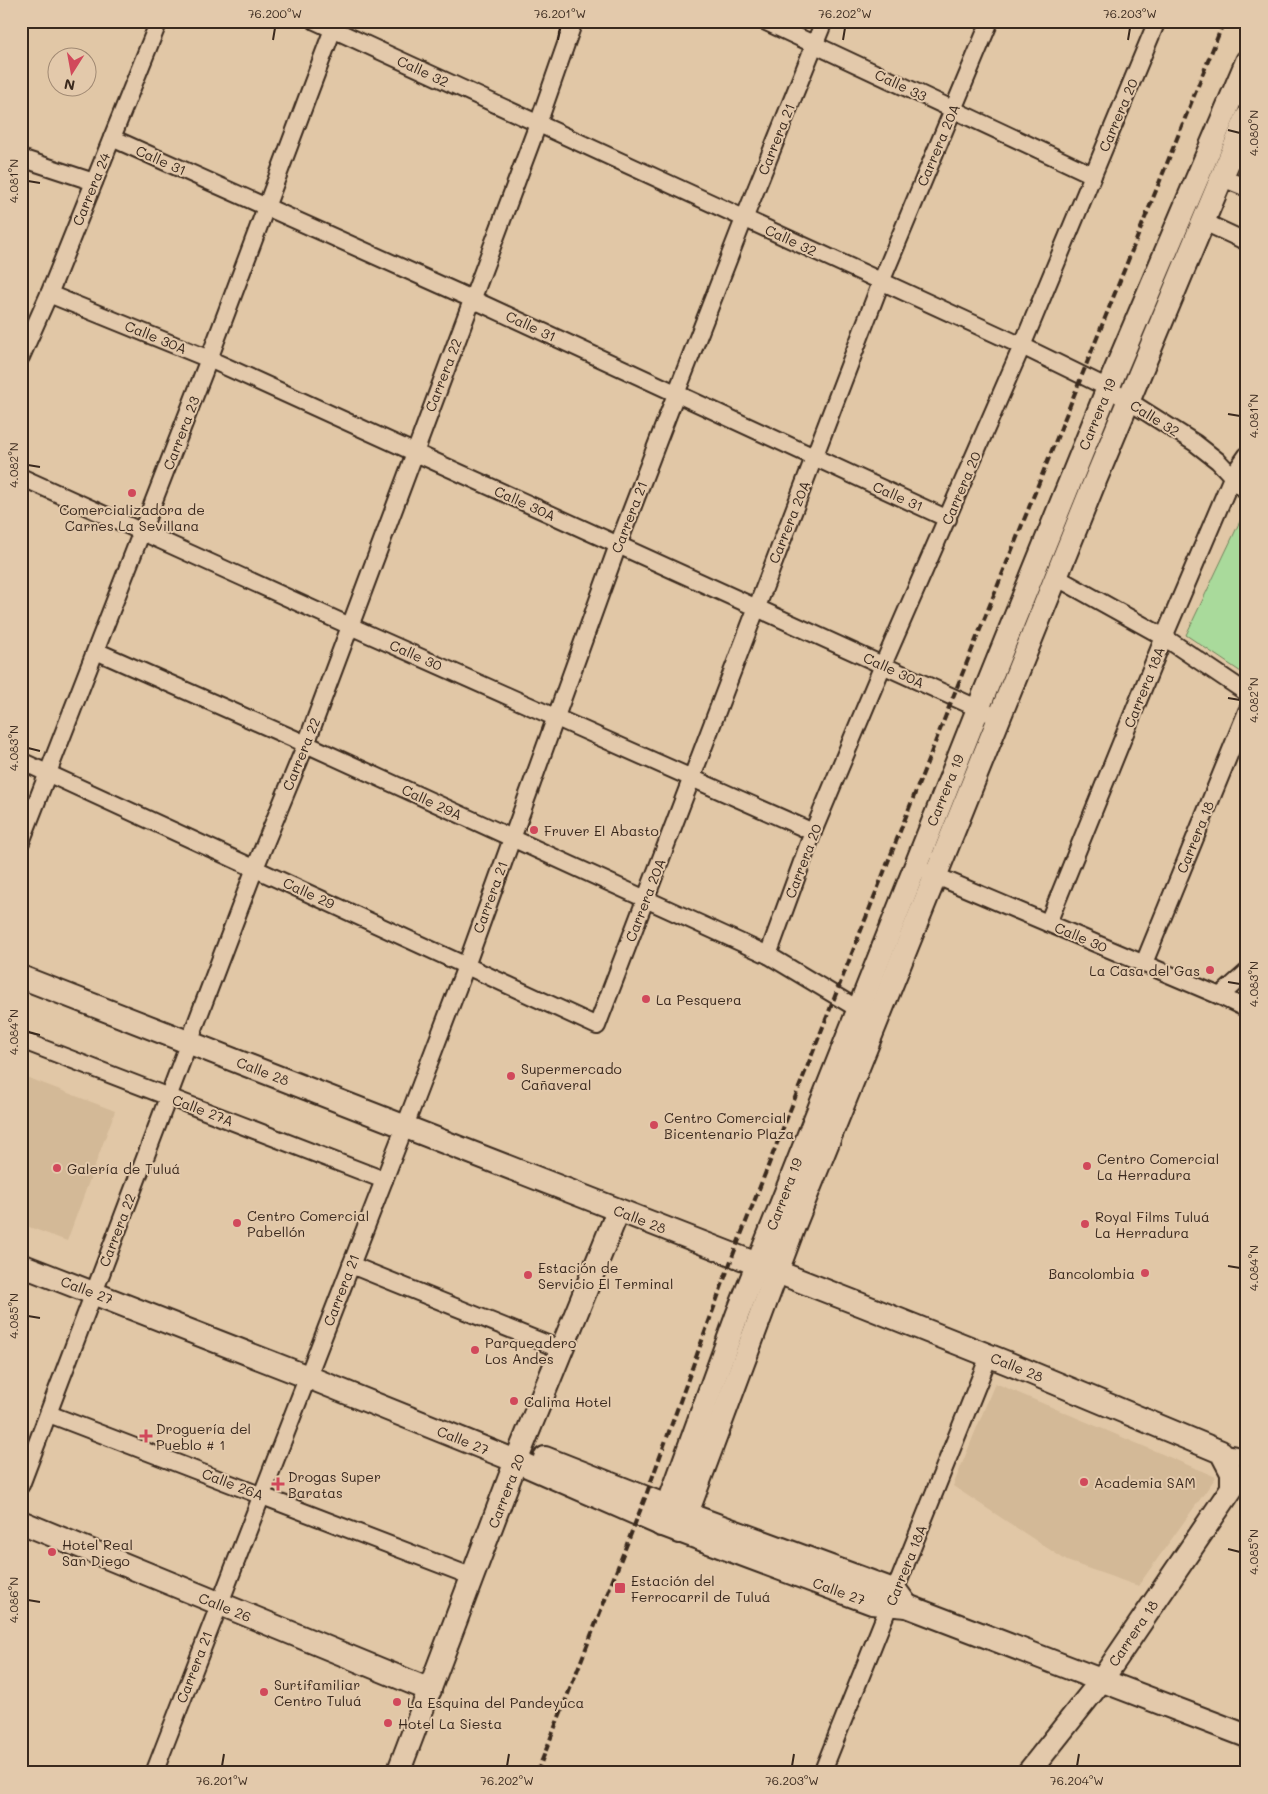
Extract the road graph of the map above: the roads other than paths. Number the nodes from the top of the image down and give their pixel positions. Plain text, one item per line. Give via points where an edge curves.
1 (159, 21) edge
2 (314, 21) edge
3 (574, 21) edge
4 (764, 21) edge
5 (824, 21) edge
6 (990, 21) edge
7 (1157, 21) edge
8 (335, 25) edge
9 (814, 45) junction
10 (1247, 62) edge
11 (953, 110) junction
12 (1247, 117) edge
13 (538, 124) junction
14 (112, 138) junction
15 (21, 158) edge
16 (1092, 175) junction
17 (1220, 177) junction
18 (94, 182) junction
19 (1247, 188) edge
20 (266, 207) junction
21 (744, 218) junction
22 (1202, 221) junction
23 (1247, 242) edge
24 (881, 282) junction
25 (49, 294) junction
26 (472, 300) junction
27 (1022, 346) junction
28 (21, 357) edge
29 (209, 359) junction
30 (1108, 388) junction
31 (676, 394) junction
32 (1128, 401) junction
33 (414, 452) junction
34 (1247, 455) edge
35 (815, 458) junction
36 (1233, 475) junction
37 (21, 477) edge
38 (1247, 492) edge
39 (948, 518) junction
40 (142, 532) junction
41 (618, 545) junction
42 (1056, 577) junction
43 (755, 608) junction
44 (350, 626) junction
45 (1164, 637) junction
46 (96, 651) junction
47 (883, 665) junction
48 (1247, 693) edge
49 (978, 708) junction
50 (1247, 711) edge
51 (556, 717) junction
52 (999, 717) junction
53 (306, 744) junction
54 (21, 761) edge
55 (48, 773) junction
56 (692, 778) junction
57 (813, 832) junction
58 (512, 838) junction
59 (21, 842) edge
60 (255, 868) junction
61 (925, 871) junction
62 (646, 899) junction
63 (1048, 923) junction
64 (768, 956) junction
65 (1144, 963) junction
66 (466, 966) junction
67 (1247, 972) edge
68 (21, 978) edge
69 (1220, 996) junction
70 (858, 1009) junction
71 (1247, 1009) edge
72 (596, 1026) joint
73 (21, 1040) edge
74 (188, 1042) junction
75 (168, 1096) junction
76 (406, 1126) junction
77 (384, 1180) junction
78 (618, 1211) junction
79 (21, 1265) edge
80 (351, 1265) junction
81 (767, 1268) junction
82 (93, 1292) junction
83 (562, 1350) junction
84 (989, 1356) junction
85 (308, 1377) junction
86 (48, 1414) junction
87 (1221, 1452) junction
88 (519, 1455) junction
89 (1247, 1458) edge
90 (21, 1485) edge
91 (261, 1495) junction
92 (674, 1519) junction
93 (21, 1522) edge
94 (473, 1577) junction
95 (898, 1600) junction
96 (218, 1604) junction
97 (1101, 1681) junction
98 (430, 1690) junction
99 (1247, 1736) edge
100 (154, 1773) edge
101 (398, 1773) edge
102 (822, 1773) edge
103 (1028, 1773) edge

1 - 14 street, Carrera 24
2 - 8 street, Calle 32
3 - 13 street, Carrera 22
4 - 9 street, Calle 33
5 - 9 street, Carrera 21
6 - 11 street, Carrera 20A
7 - 16 street, Carrera 20
8 - 13 street, Calle 32
8 - 20 street, Carrera 23
9 - 11 street, Calle 33
9 - 21 street, Carrera 21
10 - 30 main road, Carrera 19
11 - 16 street, Calle 33
11 - 24 street, Carrera 20A
12 - 17 main road, Carrera 19
13 - 21 street, Calle 32
13 - 26 street, Carrera 22
14 - 18 street, Carrera 24
14 - 20 street, Calle 31
15 - 18 street
16 - 27 street, Carrera 20
17 - 19 street
17 - 22 main road, Carrera 19
18 - 25 street, Carrera 24
20 - 26 street, Calle 31
20 - 29 street, Carrera 23
21 - 24 street, Calle 32
21 - 31 street, Carrera 21
22 - 23 street
22 - 32 main road, Carrera 19
24 - 27 street, Calle 32
24 - 35 street, Carrera 20A
25 - 28 street, Carrera 24
25 - 29 street, Calle 30A
26 - 31 street, Calle 31
26 - 33 street, Carrera 22
27 - 30 street, Calle 32
27 - 39 street, Carrera 20
29 - 33 street, Calle 30A
29 - 40 street, Carrera 23
30 - 32 street, Calle 32
30 - 49 main road, Carrera 19
31 - 35 street, Calle 31
31 - 41 street, Carrera 21
32 - 36 street, Calle 32 via 1195,443
32 - 42 main road, Carrera 19
33 - 41 street, Calle 30A
33 - 44 street, Carrera 22
34 - 36 street, Carrera 18A
35 - 39 street, Calle 31
35 - 43 street, Carrera 20A
36 - 38 street, Calle 32
36 - 45 street, Carrera 18A
37 - 40 street, Calle 30
39 - 47 street, Carrera 20
40 - 44 street, Calle 30
40 - 46 street, Carrera 23
41 - 43 street, Calle 30A
41 - 51 street, Carrera 21
42 - 45 street
42 - 52 main road, Carrera 19
43 - 47 street, Calle 30A
43 - 56 street, Carrera 20A
44 - 51 street, Calle 30
44 - 53 street, Carrera 22
45 - 48 street
45 - 63 street, Carrera 18A
46 - 53 street, Calle 29A
46 - 55 street, Carrera 23
47 - 49 street, Calle 30A
47 - 57 street, Carrera 20
49 - 52 street, Calle 30A
49 - 61 main road, Carrera 19
50 - 65 street, Carrera 18
51 - 56 street, Calle 30
51 - 58 street, Carrera 21
52 - 61 main road, Carrera 19
53 - 58 street, Calle 29A
53 - 60 street, Carrera 22
54 - 55 street, Calle 29
55 - 59 street, Carrera 23
55 - 60 street, Calle 29
56 - 57 street, Calle 30
56 - 62 street, Carrera 20A
57 - 64 street, Carrera 20
58 - 62 street, Calle 29A
58 - 66 street, Carrera 21
60 - 66 street, Calle 29
60 - 74 street, Carrera 22
61 - 63 street, Calle 30
61 - 70 main road, Carrera 19
61 - 81 main road, Carrera 19
62 - 64 street, Calle 29A
62 - 72 street, Carrera 20A
63 - 65 street, Calle 30
64 - 70 street, Calle 29A
65 - 69 street, Calle 30
66 - 72 street, Calle 29
66 - 76 street, Carrera 21
67 - 69 street
68 - 74 main road, Calle 28
69 - 71 street, Calle 30
70 - 81 main road, Carrera 19
73 - 75 street, Calle 27A
74 - 75 street, Carrera 22
74 - 76 main road, Calle 28
75 - 77 street, Calle 27A
75 - 82 street, Carrera 22
76 - 77 street, Carrera 21
76 - 78 main road, Calle 28
77 - 80 street, Carrera 21
78 - 81 main road, Calle 28
78 - 83 main road, Carrera 20
79 - 82 main road, Calle 27
80 - 83 street
80 - 85 street, Carrera 21
81 - 84 main road, Calle 28
81 - 92 main road, Carrera 19 via 731,1330
82 - 85 main road, Calle 27
82 - 86 street, Carrera 22
83 - 88 main road, Carrera 20
84 - 87 main road, Calle 28
84 - 95 street, Carrera 18A
85 - 88 main road, Calle 27
85 - 91 street, Carrera 21
86 - 90 street, Carrera 22
86 - 91 street, Calle 26A
87 - 89 street
87 - 97 main road, Carrera 18 via 1232,1473 1232,1488
88 - 92 main road, Calle 27
88 - 94 main road, Carrera 20
91 - 94 street, Calle 26A
91 - 96 street, Carrera 21
92 - 95 main road, Calle 27 via 872,1603
93 - 96 main road, Calle 26
94 - 98 main road, Carrera 20
95 - 97 main road, Calle 27
95 - 102 street, Carrera 18A
96 - 98 main road, Calle 26
96 - 100 street, Carrera 21
97 - 99 main road, Calle 27
97 - 103 main road, Carrera 18
98 - 101 main road, Carrera 20

